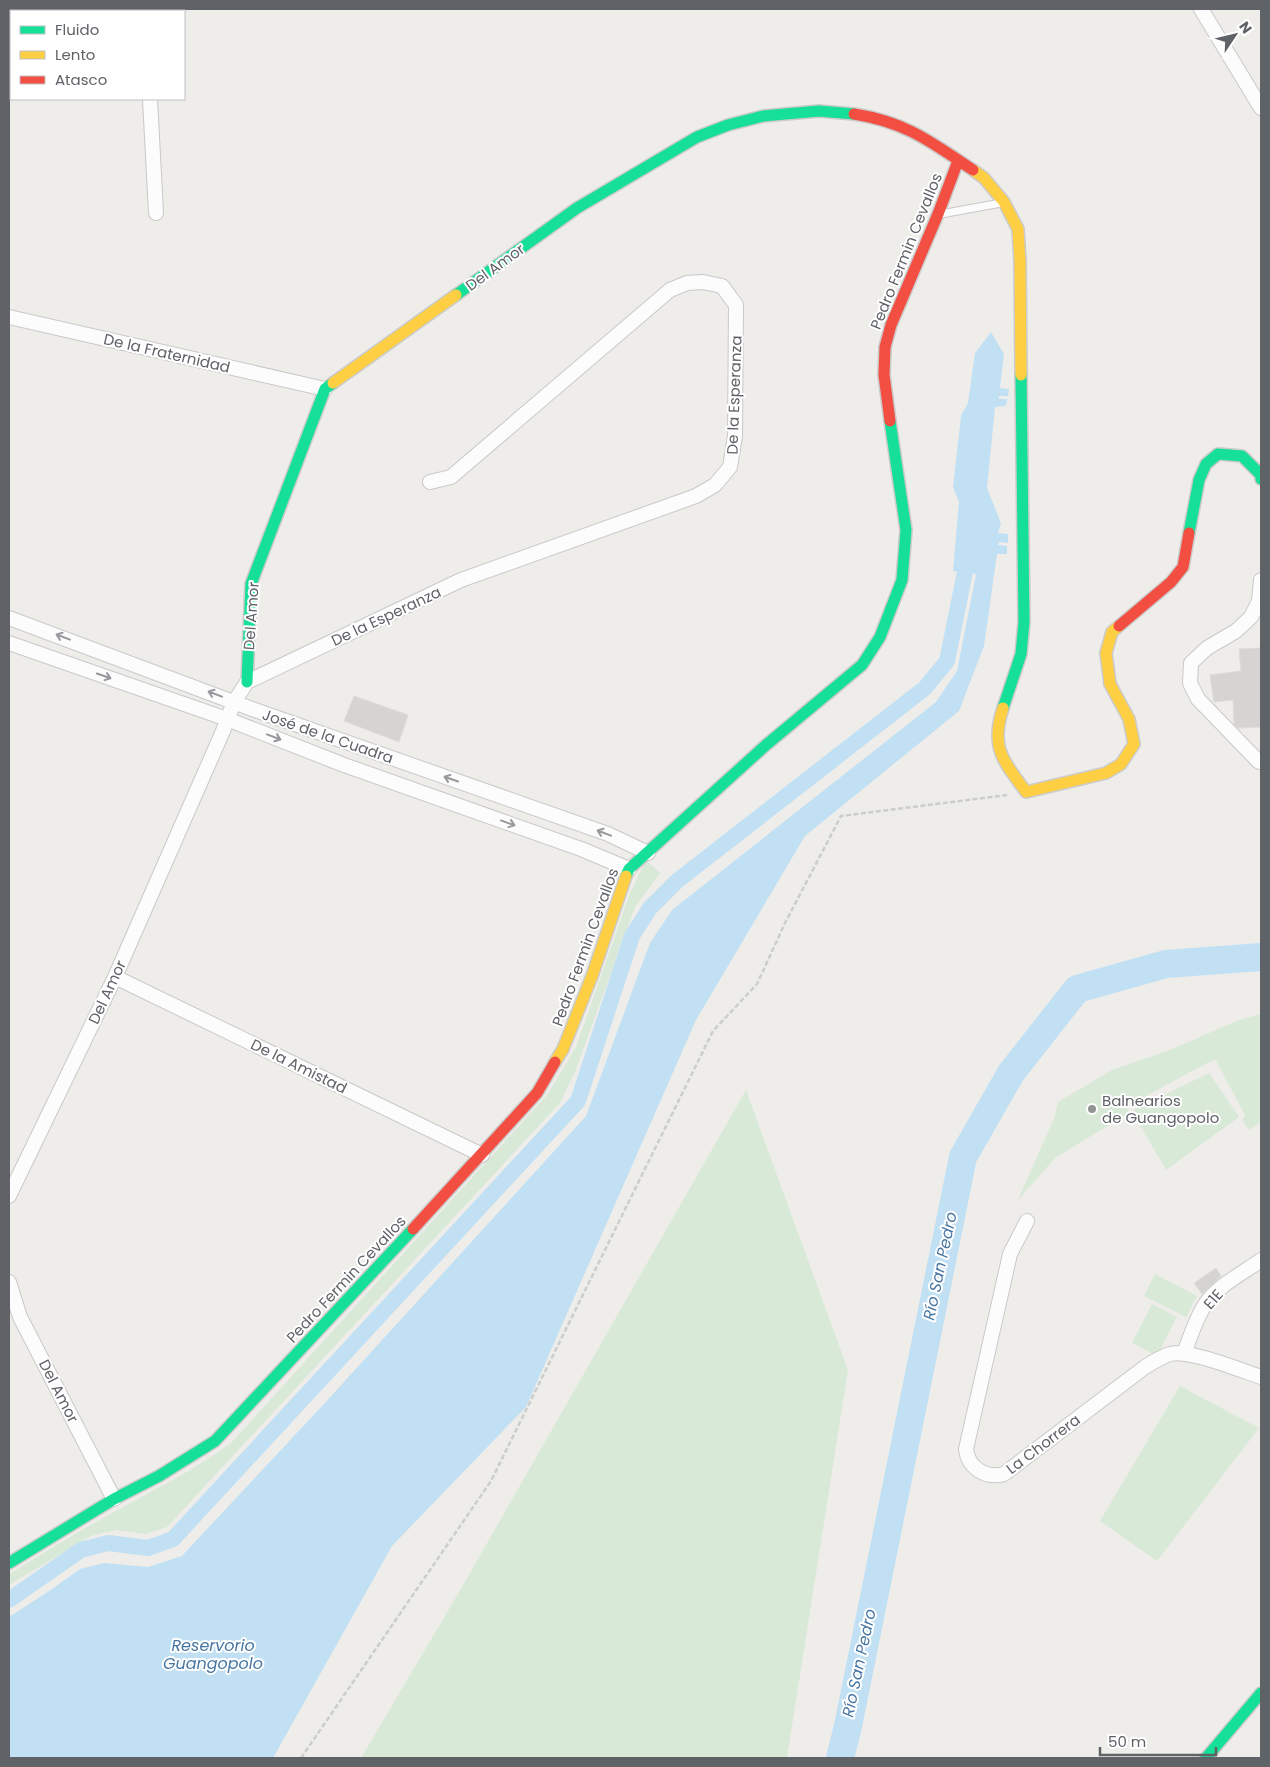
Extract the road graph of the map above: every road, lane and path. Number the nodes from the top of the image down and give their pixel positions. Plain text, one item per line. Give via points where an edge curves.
1 (1202, 9) edge
2 (150, 100) edge
3 (1261, 108) edge
4 (958, 161) junction
5 (1004, 202) junction
6 (156, 213) dead end
7 (938, 214) junction
8 (9, 316) edge
9 (325, 389) junction
10 (1261, 479) edge
11 (430, 482) dead end
12 (1261, 580) edge
13 (9, 618) edge
14 (24, 623) junction
15 (13, 644) edge
16 (247, 682) junction
17 (234, 702) junction
18 (228, 720) junction
19 (1261, 762) edge
20 (432, 772) junction
21 (1026, 792) junction
22 (425, 793) junction
23 (648, 853) junction
24 (629, 868) junction
25 (115, 977) junction
26 (482, 1155) junction
27 (9, 1196) edge
28 (1027, 1221) dead end
29 (1261, 1260) edge
30 (9, 1282) edge
31 (1184, 1354) junction
32 (1261, 1376) edge
33 (114, 1499) junction
34 (9, 1563) edge
35 (1261, 1693) edge
36 (301, 1758) edge
37 (1206, 1758) edge

1 - 3 street
2 - 6 street
4 - 5 street, Del Amor via 984,178
4 - 7 street, Pedro Fermin Cevallos
4 - 9 street, Del Amor via 902,126 855,114 819,111 763,116 728,125 697,137 577,208
5 - 7 lane
5 - 21 street, Del Amor via 1018,229 1020,261 1024,622 1021,654 997,740 1004,761
7 - 23 street, Pedro Fermin Cevallos via 891,325 885,347 884,375 906,530 902,580 880,637 862,665 766,745
8 - 9 street, De la Fraternidad
9 - 16 street, Del Amor via 251,584
10 - 21 street via 1261,475 1242,456 1218,454 1206,464 1198,480 1183,567 1171,582 1112,632 1106,653 1110,684 1129,719 1134,744 1121,764 1106,773
11 - 16 street, De la Esperanza via 452,476 670,290 687,283 722,286 736,305 735,436 730,467 715,485 696,496 461,580
12 - 19 street via 1259,601 1251,617 1191,663 1190,684 1198,699
13 - 14 street, José de la Cuadra
14 - 15 street
17 -> 14 street, José de la Cuadra
15 -> 18 street, José de la Cuadra
16 - 17 street
17 - 18 street, Del Amor
17 - 20 street, José de la Cuadra
18 -> 22 street, José de la Cuadra
18 - 25 street, Del Amor
20 - 22 street
23 -> 20 street, José de la Cuadra via 608,834
21 - 36 path via 841,816 757,984 713,1031 491,1481
22 -> 24 street, José de la Cuadra
23 - 24 street, Pedro Fermin Cevallos
24 - 26 street, Pedro Fermin Cevallos via 563,1049 537,1093
25 - 26 street, De la Amistad
25 - 27 street, Del Amor
26 - 33 street, Pedro Fermin Cevallos via 215,1441
28 - 31 street, La Chorrera via 1010,1254 966,1449 978,1471 995,1477 1004,1474 1145,1367 1171,1354
29 - 31 street, E1E via 1219,1290 1206,1304
30 - 33 street, Del Amor via 20,1317
31 - 32 street, La Chorrera
33 - 34 street, Pedro Fermin Cevallos
35 - 37 street

